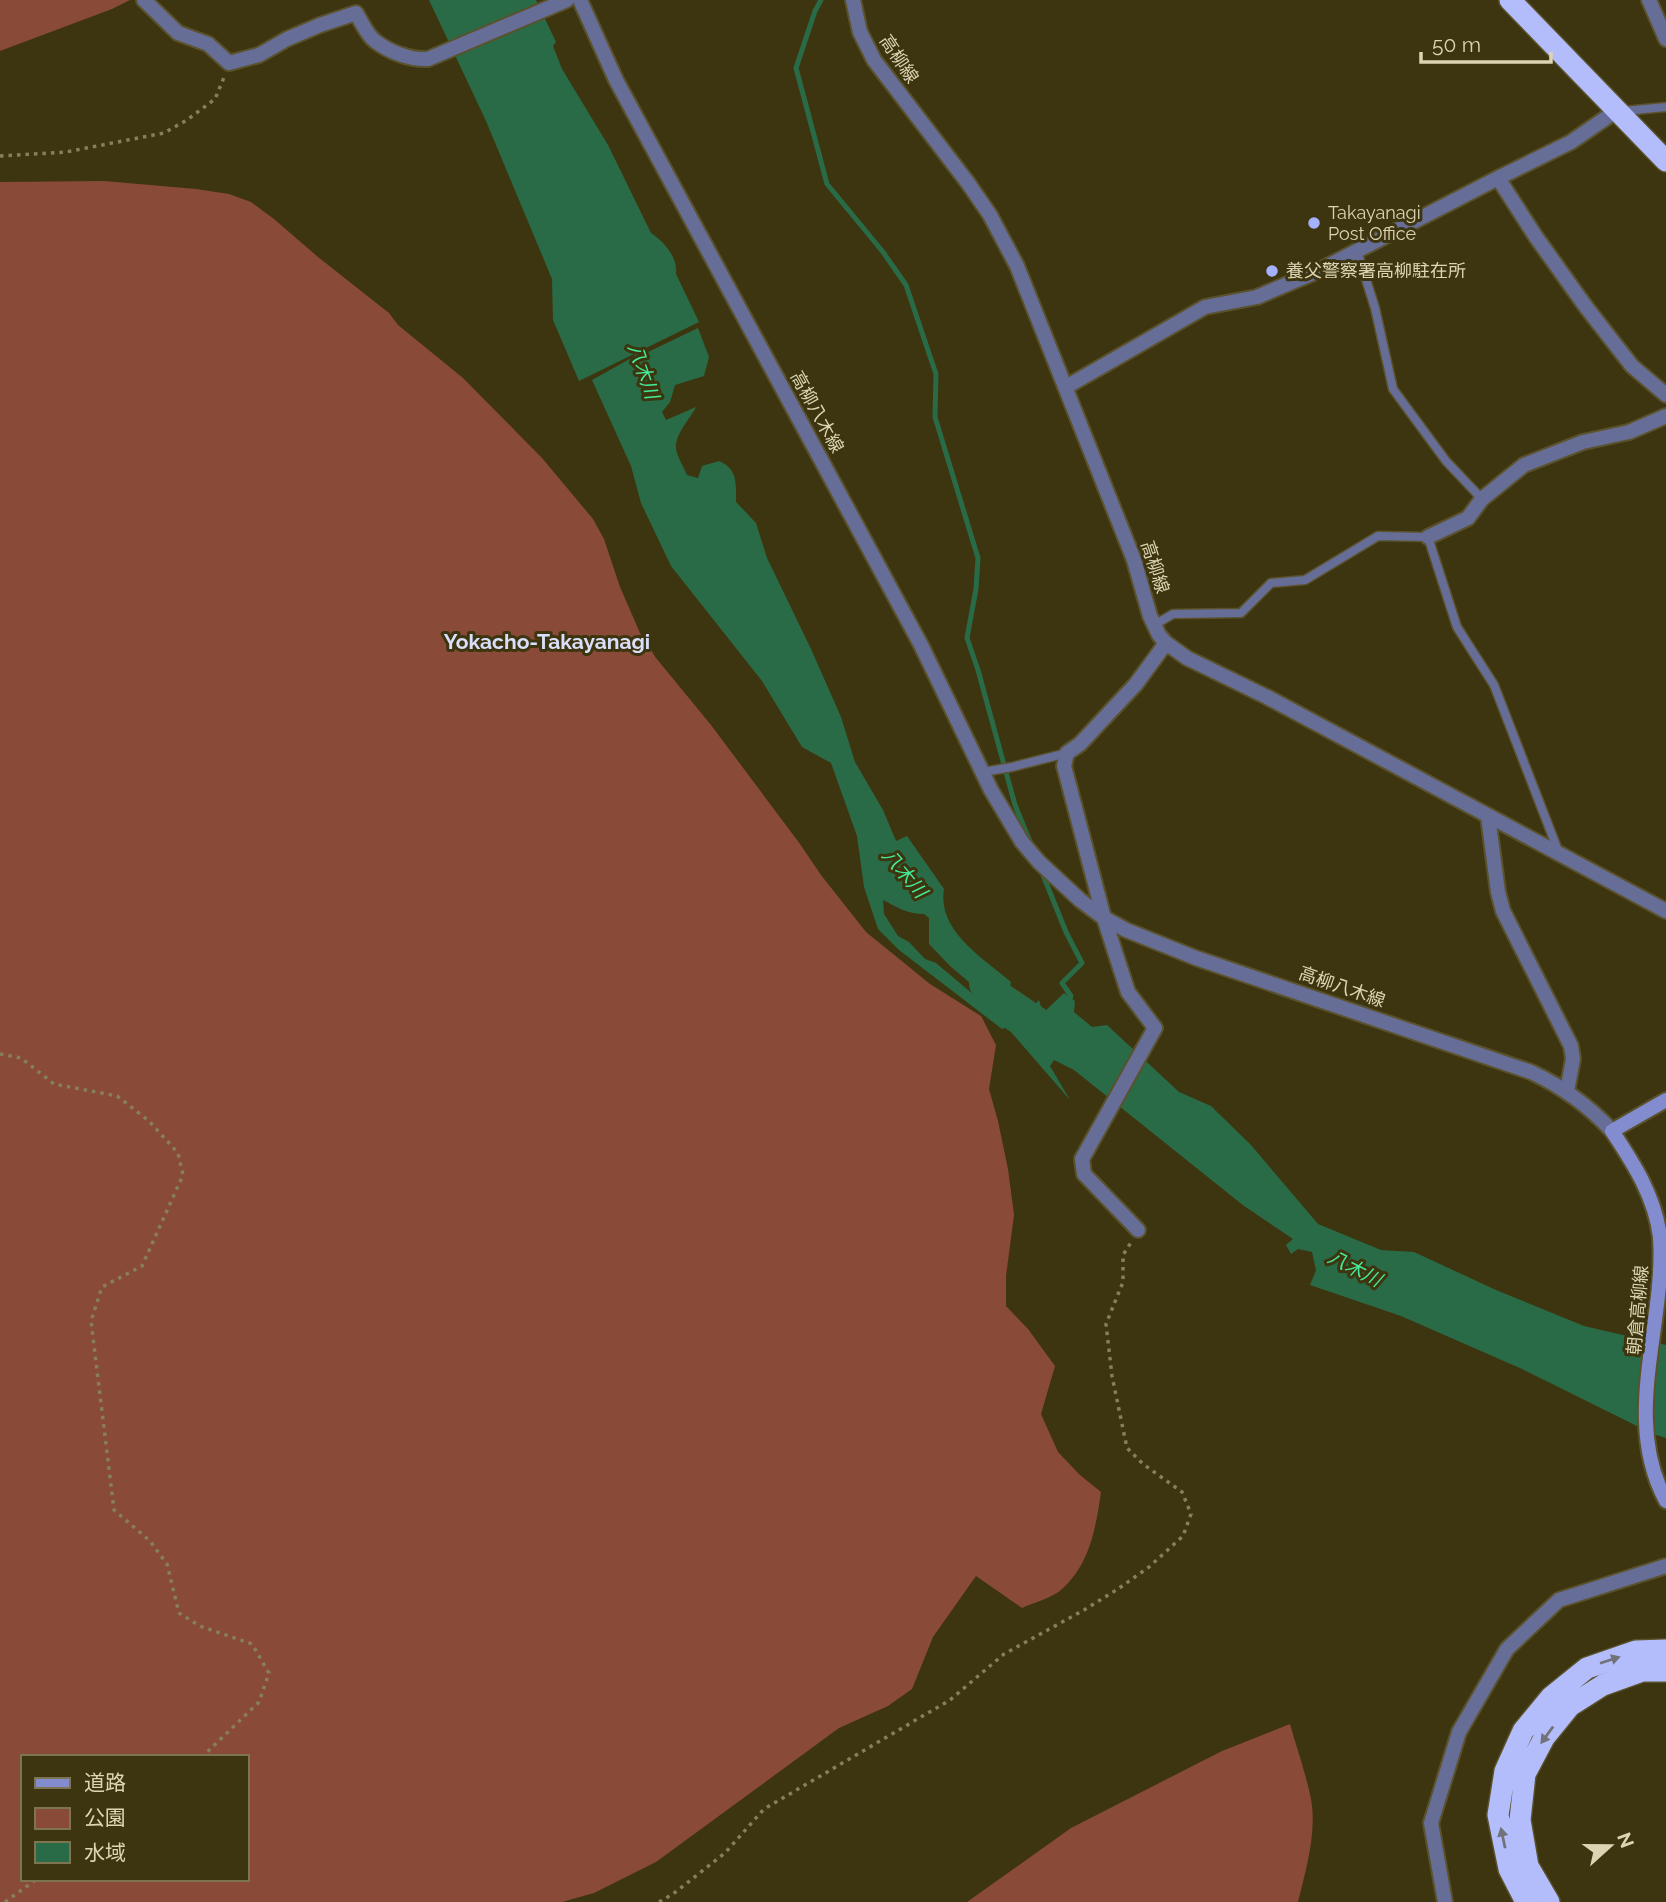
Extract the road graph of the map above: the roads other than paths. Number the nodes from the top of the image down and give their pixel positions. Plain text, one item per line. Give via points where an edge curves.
1 (144, 0) edge
2 (580, 0) edge
3 (853, 0) edge
4 (1648, 0) edge
5 (562, 3) edge
6 (1521, 3) edge
7 (1666, 39) edge
8 (1666, 107) edge
9 (1616, 111) junction
10 (1666, 161) edge
11 (1497, 178) junction
12 (1357, 251) junction
13 (1066, 387) junction
14 (1666, 395) edge
15 (1666, 416) edge
16 (1482, 499) junction
17 (1428, 537) junction
18 (1154, 625) junction
19 (1166, 643) junction
20 (1067, 753) junction
21 (982, 772) junction
22 (1489, 816) junction
23 (1559, 853) junction
24 (1666, 911) edge
25 (1104, 918) junction
26 (1567, 1091) junction
27 (1666, 1100) edge
28 (1612, 1131) junction
29 (1138, 1230) road end
30 (1666, 1501) edge
31 (1666, 1566) edge
32 (1666, 1650) edge
33 (1666, 1671) edge
34 (1445, 1902) edge
35 (1526, 1902) edge
36 (1549, 1902) edge

1 - 5 street via 178,33 208,44 229,64 356,13 373,40 401,55 428,59
2 - 21 street, 高柳八木線 via 641,129 921,645
3 - 13 street, 高柳線 via 860,32 874,60 957,168 999,232
4 - 7 street
6 - 9 highway
8 - 9 lane
9 - 10 highway
9 - 11 street via 1571,142
11 - 12 street
11 - 14 street via 1586,307 1632,366
12 - 13 street via 1258,297 1205,307
12 - 16 lane via 1393,389 1446,461
13 - 18 street, 高柳線 via 1134,560
15 - 16 street via 1524,465
16 - 17 street via 1468,518
17 - 18 lane via 1378,536 1305,580 1271,583 1241,613 1173,614
17 - 23 lane via 1457,627 1494,685
18 - 19 street, 高柳線
19 - 20 street via 1136,684
19 - 22 street, 高柳線 via 1201,666
20 - 21 lane
20 - 25 street via 1064,766
21 - 25 street, 高柳八木線 via 1022,842 1057,880
22 - 23 street, 高柳線
22 - 26 street via 1503,911 1571,1046
23 - 24 street, 高柳線
25 - 26 street, 高柳八木線 via 1162,945 1531,1072
25 - 29 street via 1128,992 1155,1028 1082,1159 1084,1174
26 - 28 street, 高柳八木線
27 - 28 street
28 - 30 street, 朝倉高柳線 via 1651,1200 1661,1239 1662,1278 1647,1404 1649,1450
31 - 34 street via 1559,1600 1507,1648 1459,1732 1431,1823
35 -> 32 highway via 1509,1869 1498,1815 1505,1771 1523,1731 1551,1697 1587,1668 1636,1651
33 -> 36 highway via 1642,1671 1603,1685 1570,1706 1544,1738 1525,1773 1520,1820 1528,1866

